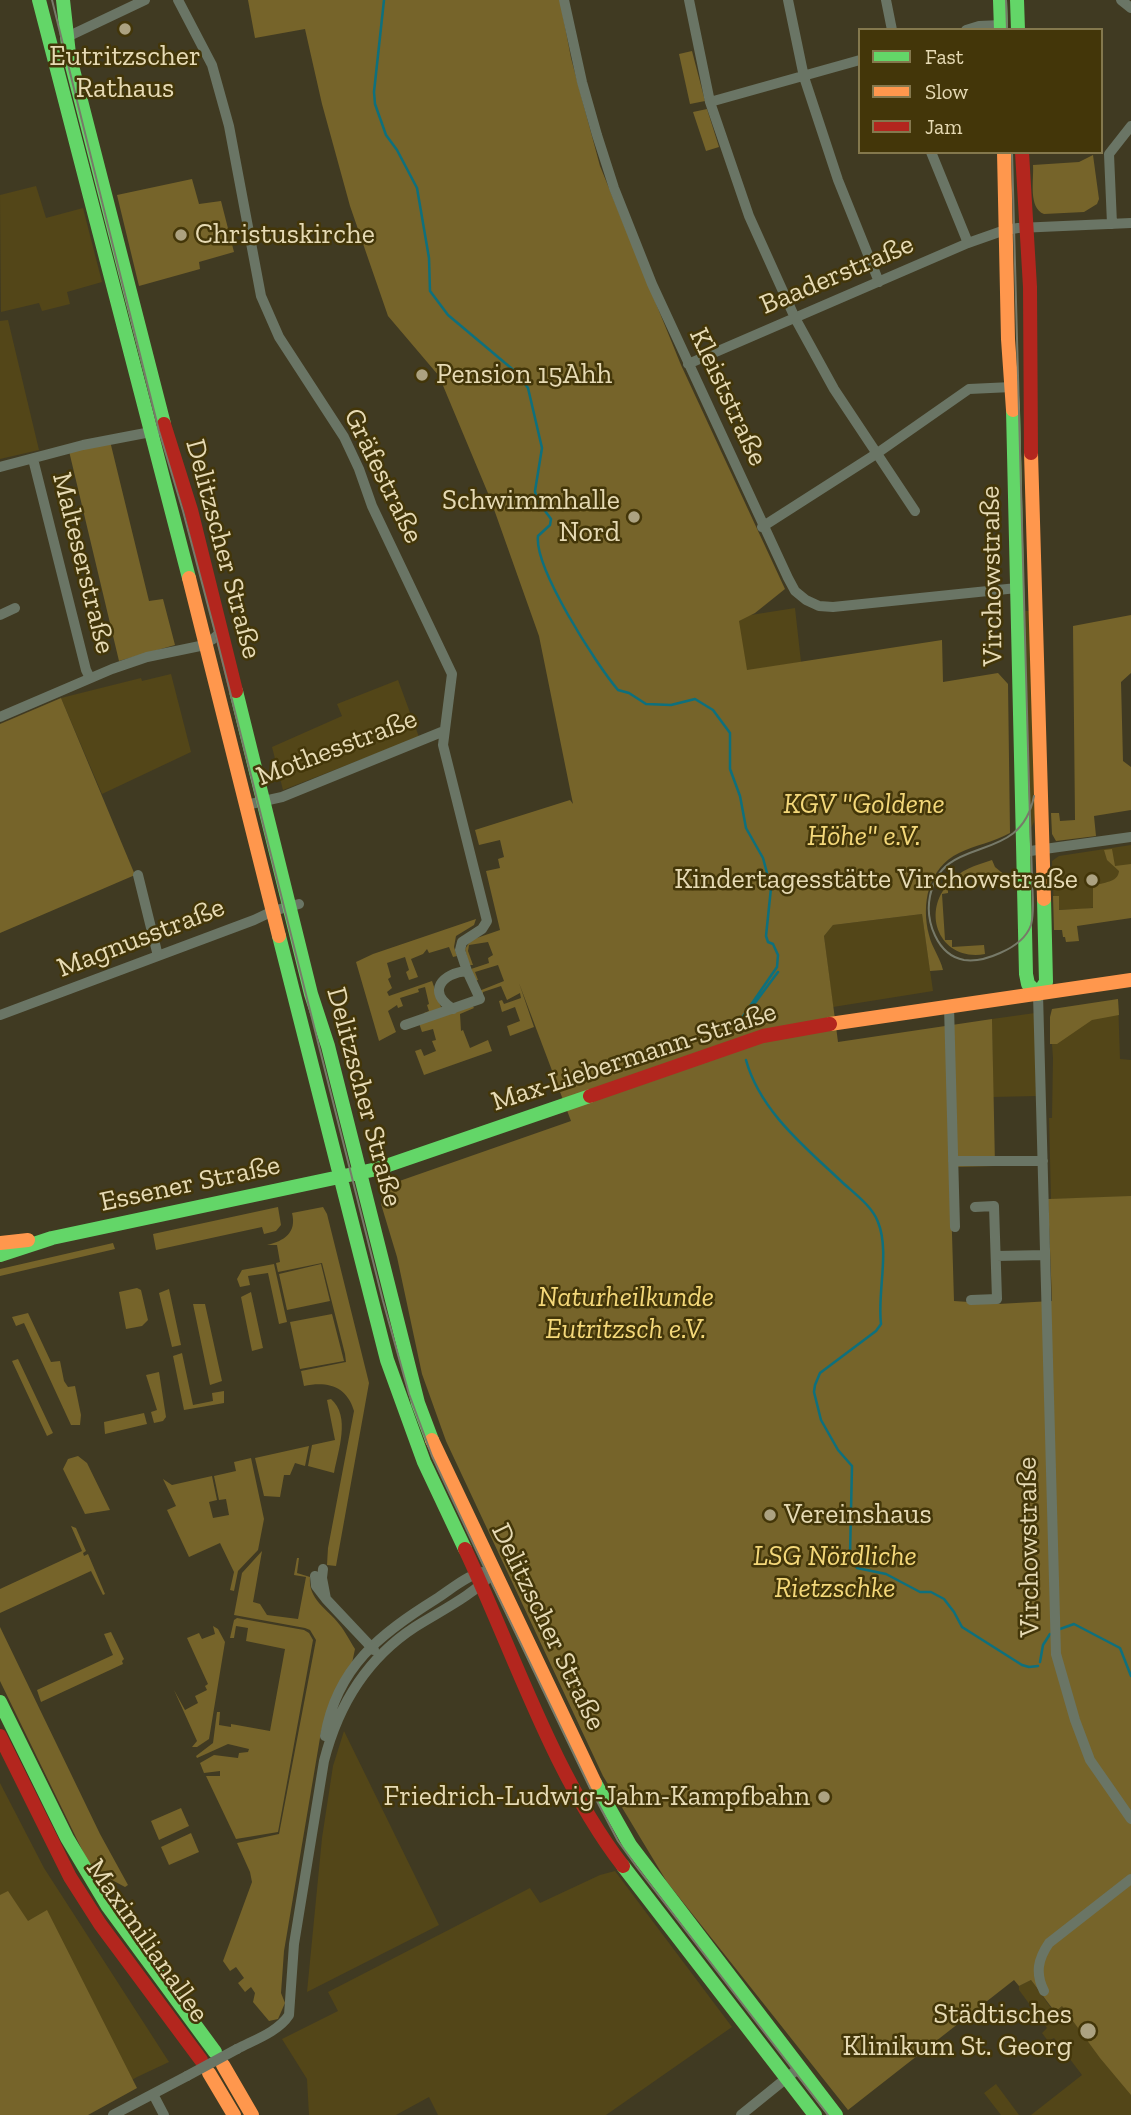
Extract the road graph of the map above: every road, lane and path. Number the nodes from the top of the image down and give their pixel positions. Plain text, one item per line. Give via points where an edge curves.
1 (39, 0) edge
2 (63, 0) edge
3 (145, 0) edge
4 (178, 0) edge
5 (564, 0) edge
6 (689, 0) edge
7 (788, 0) edge
8 (886, 0) edge
9 (1000, 0) edge
10 (1017, 0) edge
11 (1121, 0) edge
12 (1131, 8) edge
13 (892, 28) edge
14 (972, 28) edge
15 (1001, 28) edge
16 (1018, 28) edge
17 (67, 37) junction
18 (858, 61) edge
19 (804, 77) junction
20 (710, 102) junction
21 (1131, 125) edge
22 (932, 154) edge
23 (1003, 154) edge
24 (1022, 154) edge
25 (1131, 223) edge
26 (1112, 224) junction
27 (1027, 228) junction
28 (1005, 230) junction
29 (968, 243) junction
30 (879, 282) junction
31 (795, 318) junction
32 (688, 364) junction
33 (1012, 387) junction
34 (166, 429) junction
35 (150, 432) junction
36 (876, 454) junction
37 (33, 459) junction
38 (0, 467) edge
39 (915, 511) dead end
40 (762, 527) junction
41 (1017, 588) junction
42 (15, 608) dead end
43 (0, 615) edge
44 (222, 631) junction
45 (206, 643) junction
46 (90, 678) junction
47 (0, 717) edge
48 (444, 731) junction
49 (262, 802) junction
50 (246, 805) junction
51 (1131, 837) edge
52 (1042, 850) junction
53 (1024, 852) junction
54 (138, 875) dead end
55 (294, 905) junction
56 (273, 911) junction
57 (158, 956) junction
58 (467, 971) junction
59 (1131, 980) edge
60 (1038, 993) junction
61 (949, 1006) junction
62 (453, 1009) junction
63 (0, 1015) edge
64 (405, 1026) dead end
65 (953, 1161) junction
66 (1043, 1161) junction
67 (360, 1173) junction
68 (339, 1177) junction
69 (975, 1207) dead end
70 (955, 1227) dead end
71 (52, 1238) junction
72 (0, 1242) edge
73 (0, 1255) edge
74 (1045, 1255) junction
75 (996, 1256) junction
76 (971, 1300) dead end
77 (494, 1572) junction
78 (319, 1573) dead end
79 (478, 1580) junction
80 (370, 1647) junction
81 (379, 1656) junction
82 (0, 1702) edge
83 (0, 1736) edge
84 (324, 1761) junction
85 (1131, 1819) edge
86 (1131, 1879) edge
87 (1044, 1991) dead end
88 (215, 2052) dead end
89 (201, 2060) dead end
90 (223, 2065) dead end
91 (799, 2068) junction
92 (209, 2073) dead end
93 (786, 2078) junction
94 (153, 2094) junction
95 (113, 2115) edge
96 (163, 2115) edge
97 (234, 2115) edge
98 (252, 2115) edge
99 (741, 2115) edge
100 (815, 2115) edge
101 (836, 2115) edge

1 - 35 main road, Delitzscher Straße
2 - 17 main road, Delitzscher Straße
3 - 17 street
4 - 48 street, Gräfestraße via 212,65 229,125 261,296 279,337 344,437 452,674
5 - 32 street, Kleiststraße via 582,82 614,188
6 - 20 street
7 - 19 street
8 - 13 street
9 - 15 main road
10 - 16 main road
11 - 12 street
14 - 15 street
17 - 34 main road, Delitzscher Straße
18 - 19 street
19 - 20 street
19 - 30 street
20 - 31 street via 749,216
21 - 26 street via 1110,155
22 - 29 street
23 - 28 main road, Virchowstraße
24 - 27 main road, Virchowstraße
25 - 26 street, Baaderstraße
26 - 27 street, Baaderstraße
27 - 28 street, Baaderstraße
27 - 52 main road, Virchowstraße
28 - 29 street, Baaderstraße
28 - 33 main road, Virchowstraße
29 - 30 street, Baaderstraße
30 - 31 street, Baaderstraße
31 - 32 street, Baaderstraße
31 - 36 street
32 - 40 street, Kleiststraße
33 - 36 street via 969,389
33 - 41 main road, Virchowstraße
34 - 35 street
34 - 44 main road, Delitzscher Straße
35 - 37 street
35 - 45 main road, Delitzscher Straße
36 - 39 street
36 - 40 street
37 - 38 street
37 - 46 street, Malteserstraße
40 - 41 street, Kleiststraße via 795,591 819,606
41 - 53 main road, Virchowstraße
42 - 43 street
44 - 45 street
44 - 49 main road, Delitzscher Straße
45 - 46 street via 147,657
45 - 50 main road, Delitzscher Straße
46 - 47 street
48 - 49 street, Mothesstraße
48 - 58 street, Gräfestraße via 443,745 487,921 462,942
49 - 50 street, Mothesstraße
49 - 55 main road, Delitzscher Straße
50 - 56 main road, Delitzscher Straße
51 - 52 street
52 - 53 street
52 - 60 main road, Virchowstraße via 1046,982
53 - 60 main road, Virchowstraße via 1027,980
54 - 57 street
55 - 56 street, Magnusstraße
55 - 67 main road, Delitzscher Straße
56 - 57 street, Magnusstraße
56 - 68 main road, Delitzscher Straße
57 - 63 street, Magnusstraße
58 - 62 street, Gräfestraße via 480,999
58 - 62 street via 439,984 443,1002
59 - 60 main road, Max-Liebermann-Straße
60 - 61 main road, Max-Liebermann-Straße
60 - 66 street, Virchowstraße
61 - 65 street
61 - 67 main road, Max-Liebermann-Straße via 763,1036
62 - 64 street, Gräfestraße
65 - 66 street
65 - 70 street
66 - 74 street, Virchowstraße
67 - 68 main road, Max-Liebermann-Straße
67 - 77 main road, Delitzscher Straße via 418,1403
68 - 71 main road, Essener Straße
68 - 79 main road, Delitzscher Straße via 406,1417
69 - 75 street via 994,1206
71 - 72 main road, Essener Straße
71 - 73 main road, Essener Straße
74 - 75 street
74 - 85 street, Virchowstraße via 1058,1667 1090,1760
75 - 76 street via 997,1299
77 - 79 street
77 - 91 main road, Delitzscher Straße via 592,1777 630,1845
78 - 80 street via 316,1586
79 - 80 street via 393,1626
79 - 81 street
79 - 93 main road, Delitzscher Straße via 545,1728 599,1831
80 - 81 street
80 - 84 street via 344,1681 328,1721
81 - 84 street via 349,1694
82 - 88 main road via 67,1838 107,1905
83 - 89 main road, Maximilianallee via 70,1877
84 - 94 street, bridge via 294,1944 289,2015 284,2024
86 - 87 street via 1049,1942 1038,1968
90 - 98 main road
91 - 93 street
91 - 101 main road, Delitzscher Straße
92 - 97 main road
93 - 99 street
93 - 100 main road, Delitzscher Straße
94 - 95 street
94 - 96 street

